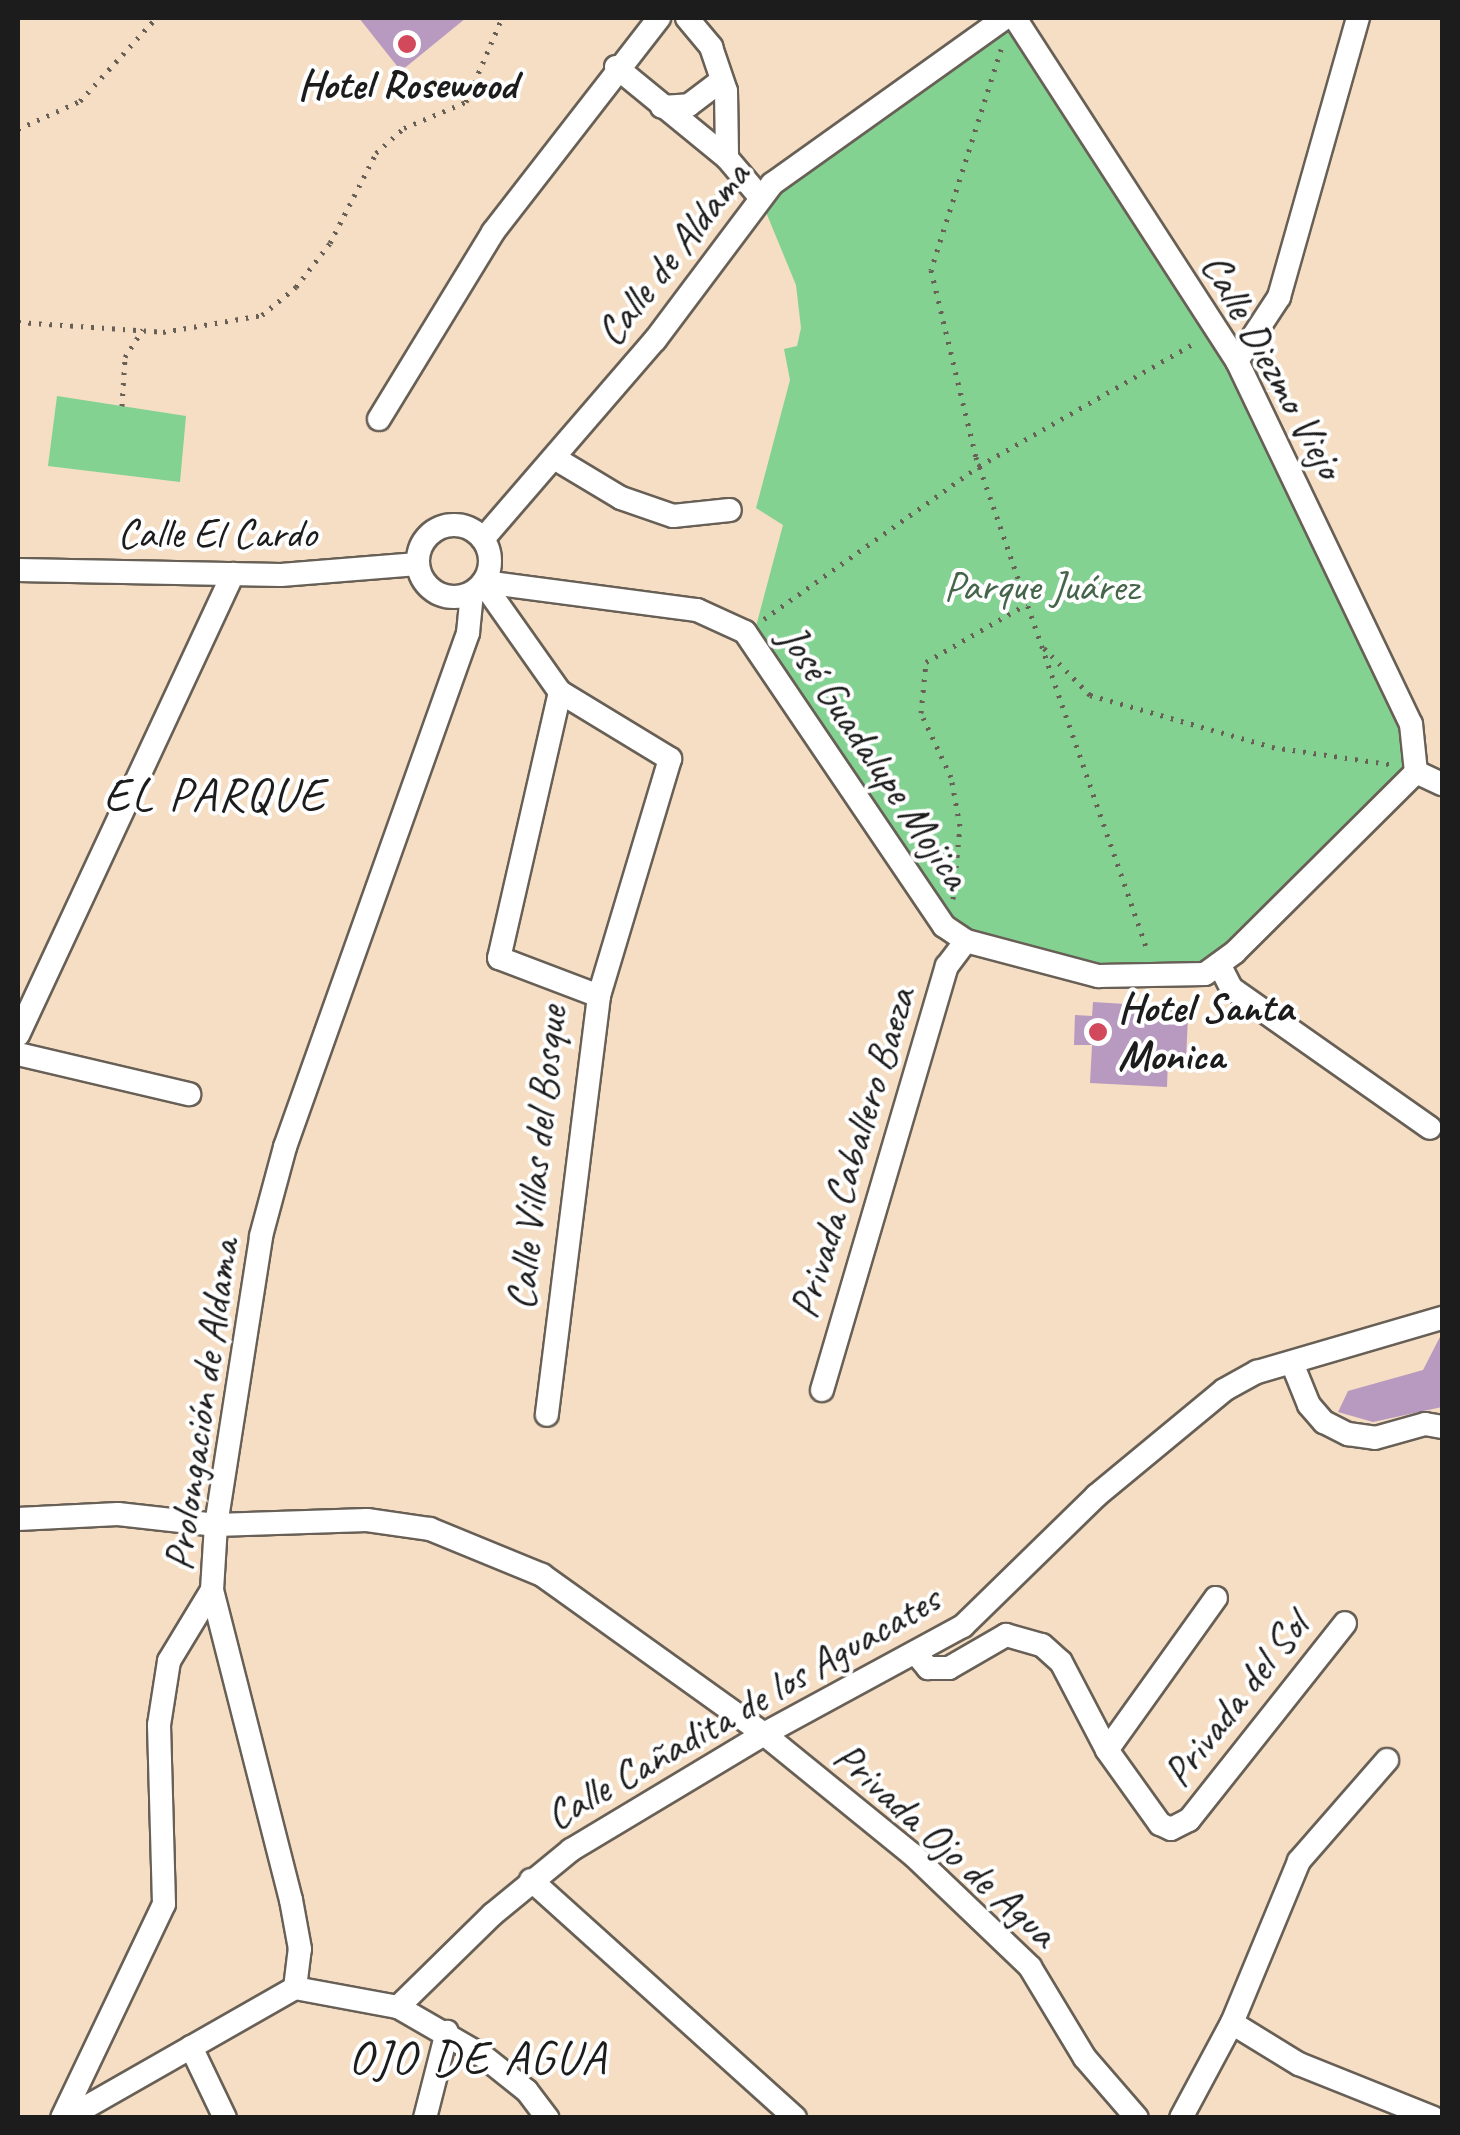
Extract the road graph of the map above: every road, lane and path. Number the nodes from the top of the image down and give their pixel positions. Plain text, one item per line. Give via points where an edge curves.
1 (156, 18) edge
2 (502, 18) edge
3 (659, 18) edge
4 (686, 18) edge
5 (1358, 18) edge
6 (1009, 24) edge
7 (616, 67) junction
8 (722, 80) junction
9 (662, 107) junction
10 (18, 129) edge
11 (727, 158) junction
12 (760, 197) junction
13 (18, 322) edge
14 (143, 328) junction
15 (1217, 330) junction
16 (1236, 361) junction
17 (122, 406) dead end
18 (379, 419) dead end
19 (556, 459) junction
20 (980, 466) junction
21 (730, 510) dead end
22 (483, 540) junction
23 (418, 564) junction
24 (18, 570) edge
25 (233, 574) junction
26 (480, 586) junction
27 (1027, 604) junction
28 (745, 632) junction
29 (1042, 646) junction
30 (560, 692) junction
31 (1416, 772) junction
32 (1442, 784) edge
33 (952, 906) dead end
34 (966, 941) junction
35 (1219, 964) junction
36 (1157, 979) junction
37 (599, 996) junction
38 (18, 1035) edge
39 (18, 1054) edge
40 (189, 1094) dead end
41 (1430, 1128) dead end
42 (1442, 1318) edge
43 (1292, 1363) junction
44 (822, 1390) dead end
45 (547, 1415) dead end
46 (1442, 1427) edge
47 (18, 1519) edge
48 (216, 1525) junction
49 (212, 1590) junction
50 (1216, 1598) dead end
51 (1345, 1623) dead end
52 (918, 1656) junction
53 (764, 1734) junction
54 (1107, 1750) junction
55 (1387, 1760) dead end
56 (531, 1880) junction
57 (296, 1988) junction
58 (398, 2007) junction
59 (1232, 2023) junction
60 (448, 2032) junction
61 (191, 2047) junction
62 (64, 2118) edge
63 (225, 2118) edge
64 (425, 2118) edge
65 (546, 2118) edge
66 (795, 2118) edge
67 (1137, 2118) edge
68 (1180, 2118) edge
69 (1434, 2118) edge

1 - 10 path via 80,101
2 - 14 path via 466,102 404,128 376,153 330,242 296,288 262,315 163,332
3 - 7 street
4 - 8 street via 711,48
5 - 16 street via 1278,296
6 - 12 street, Calle de Aldama via 800,159
6 - 15 street, Calle Diezmo Viejo
6 - 20 path via 931,270
7 - 9 street
7 - 18 street via 493,232
8 - 9 street via 689,105
8 - 11 street
9 - 11 street
11 - 12 street
12 - 19 street, Calle de Aldama
13 - 14 path
14 - 17 path via 125,357
15 - 16 street, Calle Diezmo Viejo
15 - 20 path
16 - 31 street, Calle Diezmo Viejo via 1411,724
19 - 21 street via 621,498 673,516
19 - 22 street, Calle de Aldama
20 - 27 path
20 - 28 path
22 - 23 street via 465,527 445,526 426,538
22 - 26 street via 490,566
23 - 25 street, Calle El Cardo
23 - 26 street via 426,584 440,595
24 - 25 street, Calle El Cardo
25 - 38 street
26 - 28 street, José Guadalupe Mojica via 698,610
26 - 30 street
26 - 48 street, Prolongación de Aldama via 285,1146 261,1236
27 - 29 path
27 - 33 path via 926,662 921,713 951,777 960,826
28 - 34 street, José Guadalupe Mojica via 924,901
29 - 31 path via 1090,695 1272,747
29 - 36 path
30 - 37 street via 670,760
30 - 37 street, Calle Villas del Bosque via 499,958
31 - 32 street
31 - 35 street, José Guadalupe Mojica
34 - 36 street, José Guadalupe Mojica via 1098,976
34 - 44 street, Privada Caballero Baeza via 947,966
35 - 36 street, José Guadalupe Mojica via 1204,974
35 - 41 street via 1231,988
37 - 45 street, Calle Villas del Bosque
39 - 40 street
42 - 43 street, Calle Cañadita de los Aguacates
43 - 46 street via 1309,1405 1348,1434 1375,1438 1425,1424
43 - 52 street, Calle Cañadita de los Aguacates via 1224,1390 1038,1549 963,1626
47 - 48 street, Privada Ojo de Agua via 118,1514
48 - 49 street, Prolongación de Aldama
48 - 53 street, Privada Ojo de Agua via 367,1520 490,1549 542,1575
49 - 57 street, Prolongación de Aldama via 291,1900 300,1949
49 - 62 street via 169,1660 159,1725 164,1904
50 - 54 street, Privada del Sol
51 - 54 street, Privada del Sol via 1189,1820 1172,1829 1160,1824
52 - 53 street, Calle Cañadita de los Aguacates
52 - 54 street, Privada del Sol via 928,1668 949,1668 1006,1635 1042,1645 1061,1662
53 - 56 street, Calle Cañadita de los Aguacates
53 - 67 street, Privada Ojo de Agua via 913,1855 1030,1967 1086,2058
55 - 59 street via 1299,1861
56 - 58 street, Calle Cañadita de los Aguacates
56 - 66 street
57 - 58 street
57 - 61 street
58 - 60 street
59 - 68 street
59 - 69 street via 1299,2064
60 - 64 street
60 - 65 street via 527,2090
61 - 62 street
61 - 63 street

